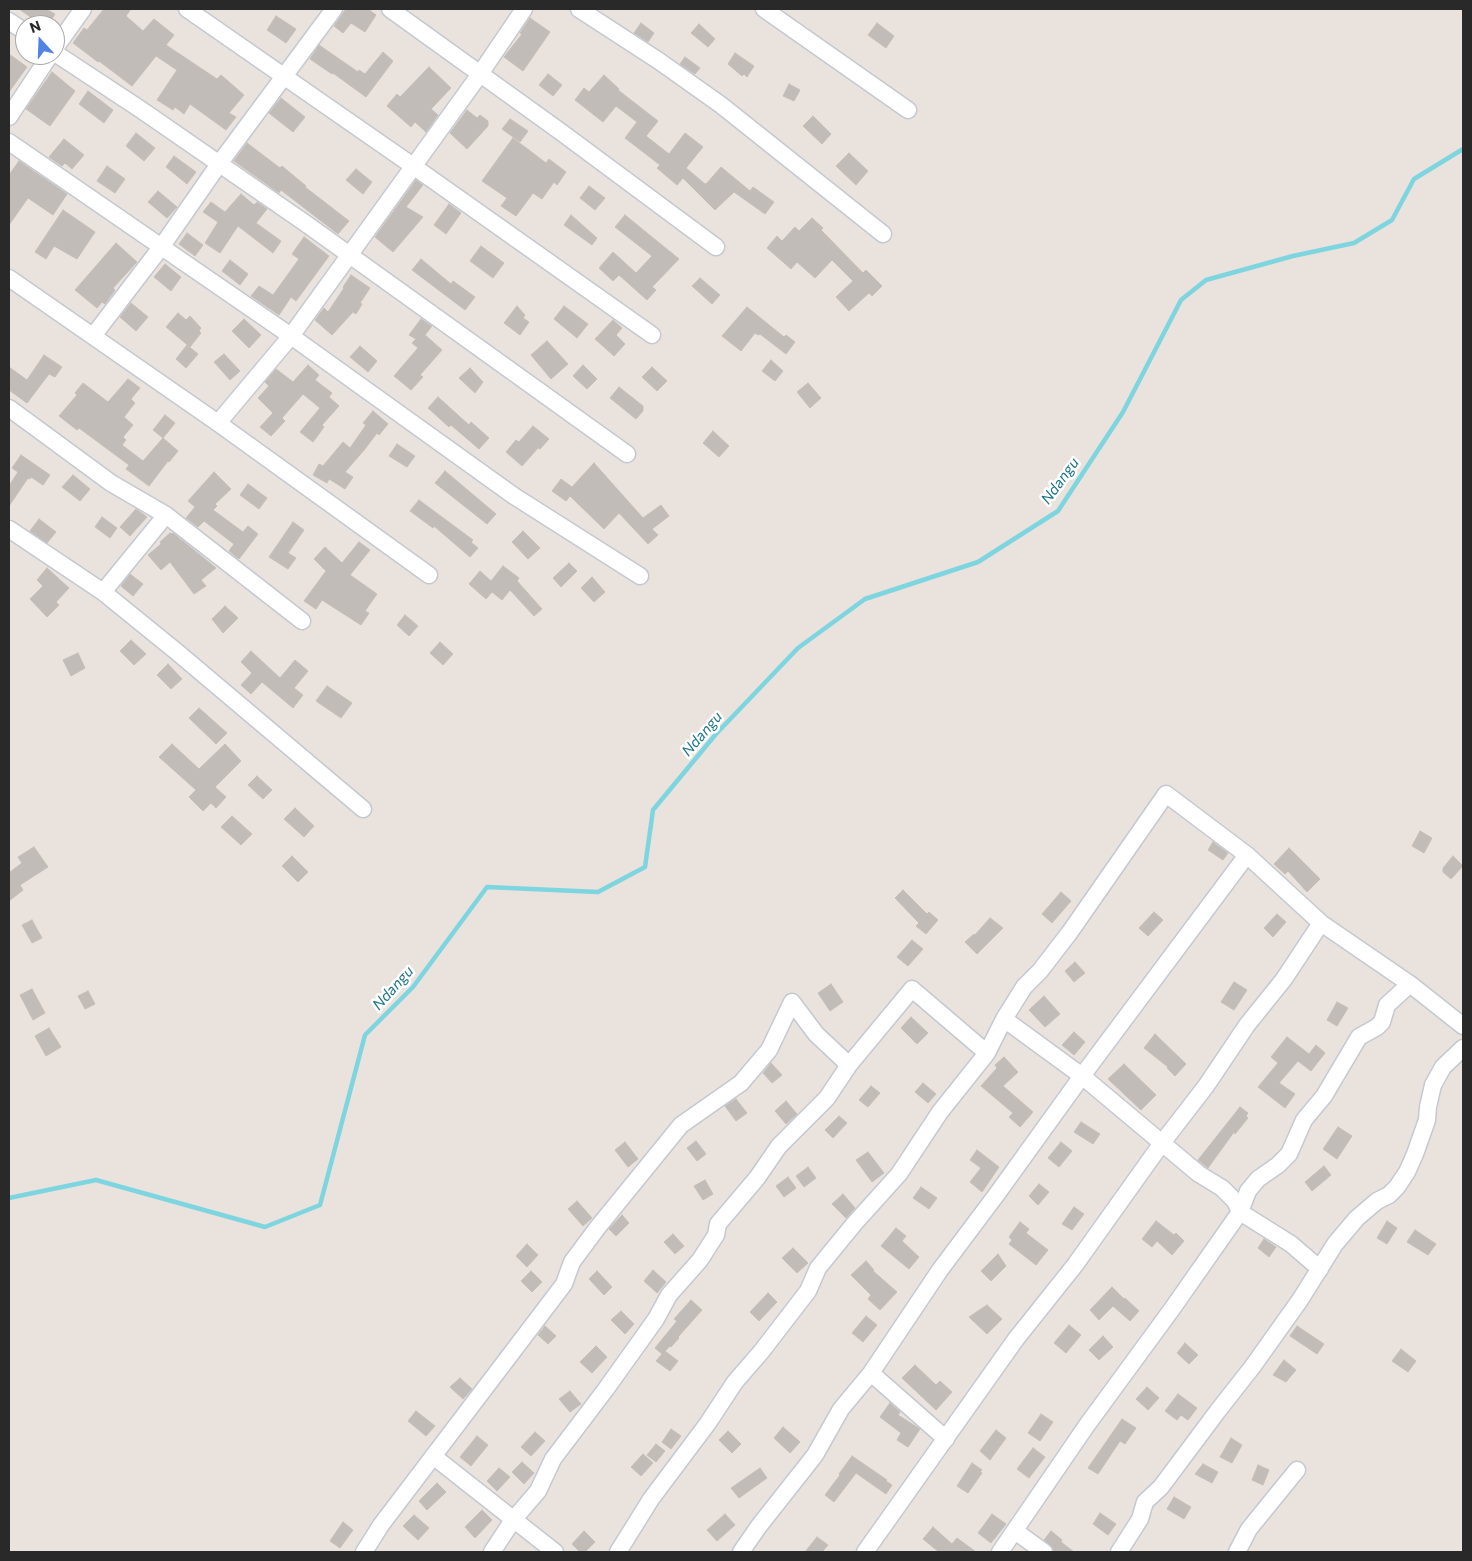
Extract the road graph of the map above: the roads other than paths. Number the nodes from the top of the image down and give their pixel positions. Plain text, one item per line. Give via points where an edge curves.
1 (83, 9) edge
2 (187, 9) edge
3 (334, 9) edge
4 (390, 9) edge
5 (524, 9) edge
6 (579, 9) edge
7 (764, 9) edge
8 (65, 34) edge
9 (65, 60) edge
10 (43, 65) edge
11 (480, 74) junction
12 (284, 77) junction
13 (908, 110) dead end
14 (9, 117) edge
15 (9, 142) edge
16 (219, 164) junction
17 (414, 166) junction
18 (882, 234) dead end
19 (162, 246) junction
20 (716, 247) dead end
21 (350, 254) junction
22 (9, 278) edge
23 (652, 335) dead end
24 (93, 336) junction
25 (291, 336) junction
26 (9, 408) edge
27 (218, 423) junction
28 (627, 454) dead end
29 (166, 515) junction
30 (9, 528) edge
31 (429, 576) dead end
32 (640, 576) dead end
33 (103, 592) junction
34 (302, 621) dead end
35 (363, 809) dead end
36 (1247, 855) junction
37 (1322, 923) junction
38 (1410, 984) junction
39 (1004, 1019) junction
40 (1463, 1026) edge
41 (1463, 1048) edge
42 (987, 1053) junction
43 (849, 1065) junction
44 (1082, 1076) junction
45 (1162, 1143) junction
46 (1240, 1212) junction
47 (1320, 1269) junction
48 (870, 1373) junction
49 (946, 1439) junction
50 (433, 1456) junction
51 (1297, 1470) dead end
52 (513, 1520) junction
53 (1015, 1531) junction
54 (364, 1552) edge
55 (492, 1552) edge
56 (555, 1552) edge
57 (618, 1552) edge
58 (741, 1552) edge
59 (865, 1552) edge
60 (1000, 1552) edge
61 (1044, 1552) edge
62 (1119, 1552) edge
63 (1237, 1552) edge

1 - 8 street
2 - 12 street
3 - 12 street
4 - 11 street
5 - 11 street
6 - 18 street via 721,106
7 - 13 street
9 - 16 street
10 - 14 street
11 - 17 street
11 - 20 street
12 - 16 street
12 - 17 street
15 - 19 street
16 - 19 street
16 - 21 street
17 - 21 street
17 - 23 street
19 - 24 street
19 - 25 street
21 - 25 street
21 - 28 street
22 - 24 street
24 - 27 street
25 - 27 street
25 - 32 street via 514,496
26 - 29 street via 111,483
27 - 31 street
29 - 33 street
29 - 34 street
30 - 33 street
33 - 35 street
36 - 37 street
36 - 39 street via 1166,794 1070,932 1024,987
36 - 44 street
37 - 38 street
37 - 45 street
38 - 40 street
38 - 46 street via 1387,1005 1382,1022 1359,1038 1324,1096 1304,1120 1289,1154 1258,1178 1248,1190
39 - 42 street
39 - 44 street
41 - 47 street via 1443,1067 1433,1085 1427,1120 1415,1154 1397,1187 1358,1218
42 - 43 street via 912,989
42 - 57 street via 940,1112 899,1174 818,1268 808,1291 735,1382 651,1499
43 - 50 street via 816,1034 792,1002 770,1050 741,1083 682,1125 649,1163 572,1262 564,1284
43 - 52 street via 827,1098 779,1146 718,1224 716,1235 700,1260 670,1295 656,1319 553,1459 538,1491
44 - 45 street
44 - 48 street via 940,1270
45 - 46 street via 1199,1174 1222,1188 1235,1201
45 - 49 street
46 - 47 street via 1292,1244
46 - 53 street
47 - 62 street via 1254,1366 1161,1487 1145,1502 1140,1519
48 - 49 street
48 - 58 street via 841,1409 815,1455
49 - 59 street
50 - 52 street
50 - 54 street
51 - 63 street via 1249,1529
52 - 55 street
52 - 56 street
53 - 60 street
53 - 61 street

